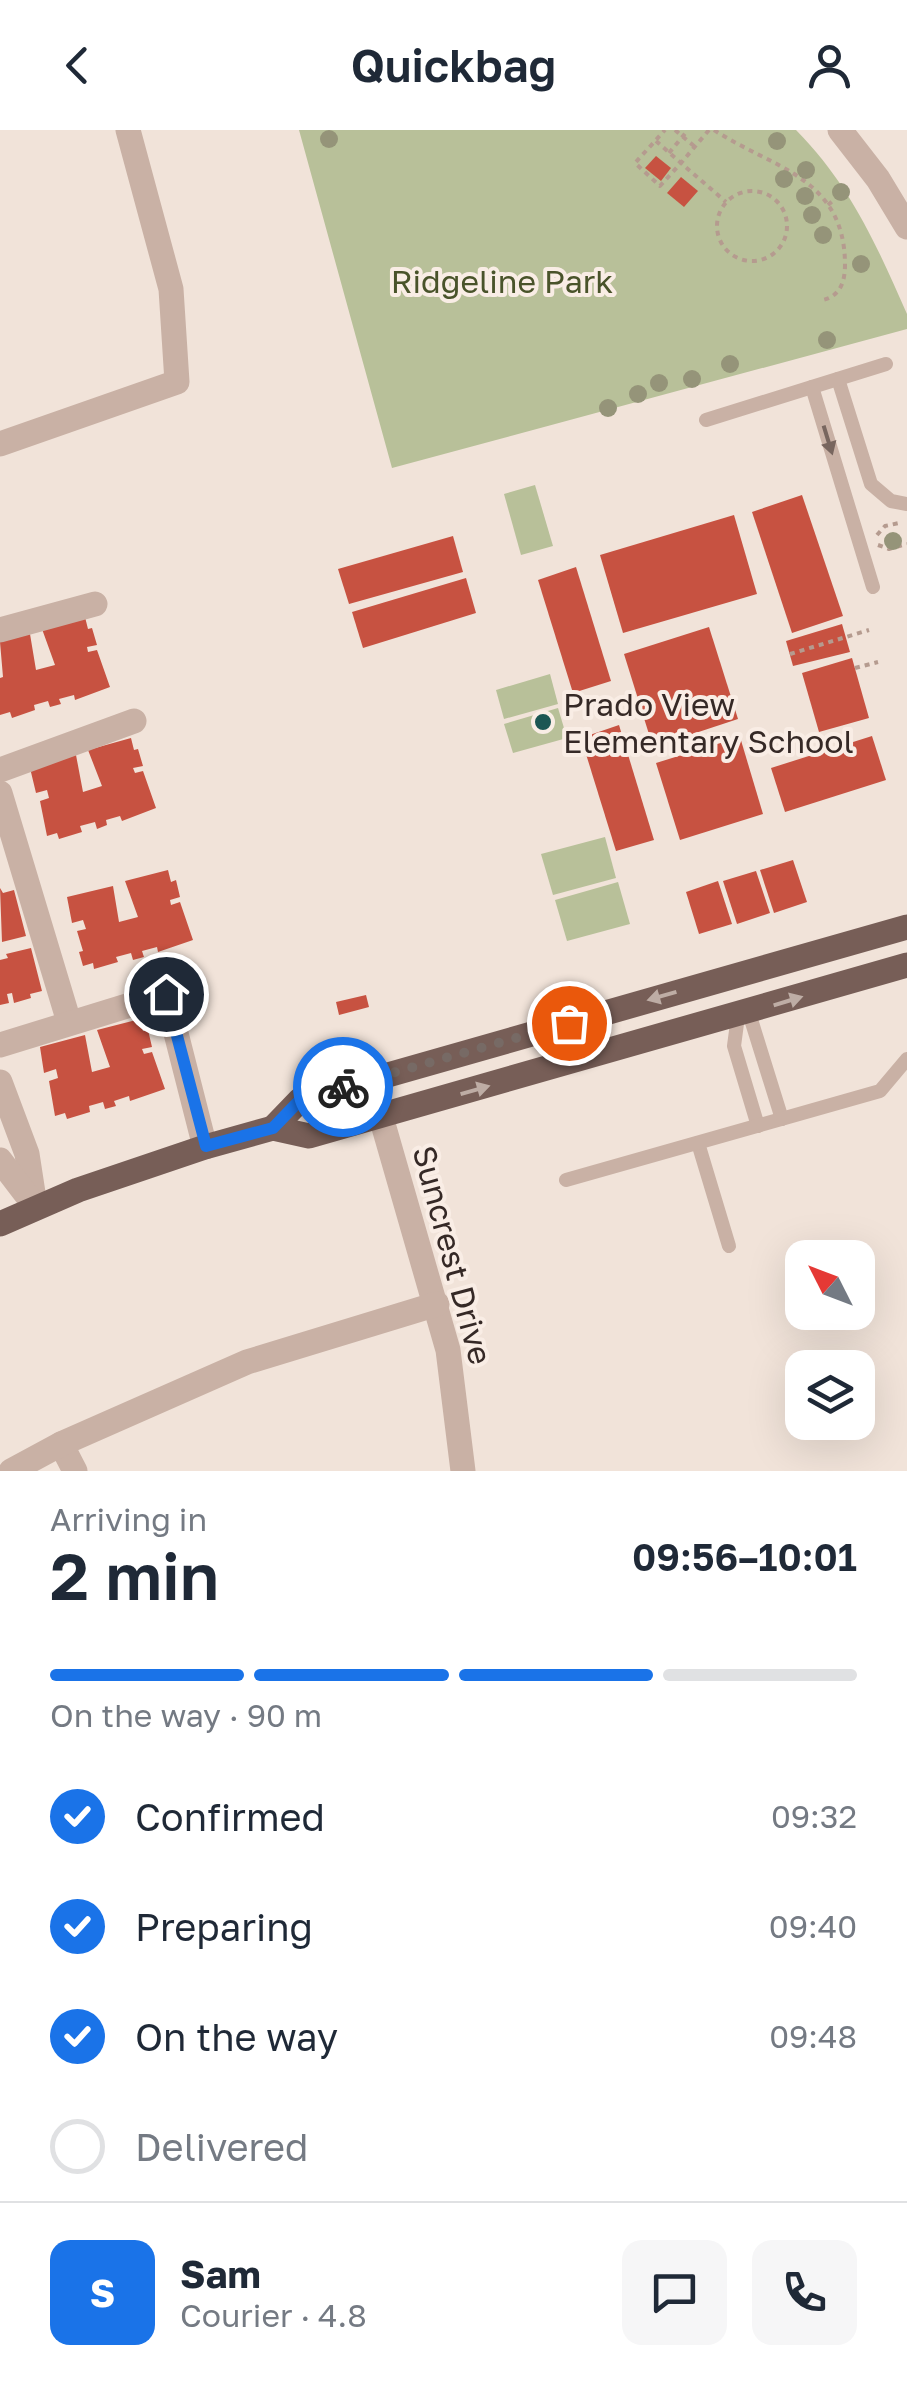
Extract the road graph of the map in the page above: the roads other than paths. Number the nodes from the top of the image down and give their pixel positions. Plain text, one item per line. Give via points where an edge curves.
1 (128, 130) edge
2 (840, 130) edge
3 (907, 227) edge
4 (886, 364) dead end
5 (838, 379) junction
6 (812, 387) junction
7 (706, 420) dead end
8 (0, 444) edge
9 (907, 504) edge
10 (874, 587) dead end
11 (94, 604) dead end
12 (0, 630) edge
13 (134, 720) dead end
14 (0, 770) edge
15 (0, 793) edge
16 (907, 928) edge
17 (907, 965) edge
18 (756, 970) junction
19 (743, 1014) junction
20 (69, 1022) junction
21 (0, 1045) edge
22 (907, 1059) edge
23 (427, 1063) junction
24 (0, 1082) edge
25 (381, 1116) junction
26 (782, 1119) junction
27 (758, 1126) junction
28 (273, 1128) junction
29 (698, 1143) junction
30 (206, 1146) junction
31 (0, 1160) edge
32 (566, 1180) dead end
33 (35, 1206) junction
34 (0, 1224) edge
35 (728, 1246) dead end
36 (438, 1304) junction
37 (61, 1444) junction
38 (10, 1471) edge
39 (75, 1471) edge
40 (463, 1471) edge

1 - 8 street via 171,290 177,382
2 - 3 street
4 - 5 lane
5 - 6 lane
5 - 9 lane via 871,484 890,501
6 - 7 lane
6 -> 10 lane
11 - 12 street
13 - 14 street
15 - 20 street
16 - 18 main road
19 -> 17 main road
18 - 19 main road
18 -> 23 main road
25 -> 19 main road
19 - 26 lane
19 - 27 lane via 734,1046
20 - 21 street
20 - 30 street via 166,994
22 - 26 lane via 880,1091
23 - 25 main road
23 - 28 main road via 300,1100
24 - 33 street via 27,1154
25 - 28 main road via 309,1136
25 - 36 street, Suncrest Drive
26 - 27 lane
27 - 29 lane
28 - 30 main road
29 - 32 lane
29 - 35 lane
30 - 33 main road
31 - 33 street
33 - 34 main road
36 - 37 street via 247,1362
36 - 40 street, Suncrest Drive
37 - 38 street
37 - 39 street

